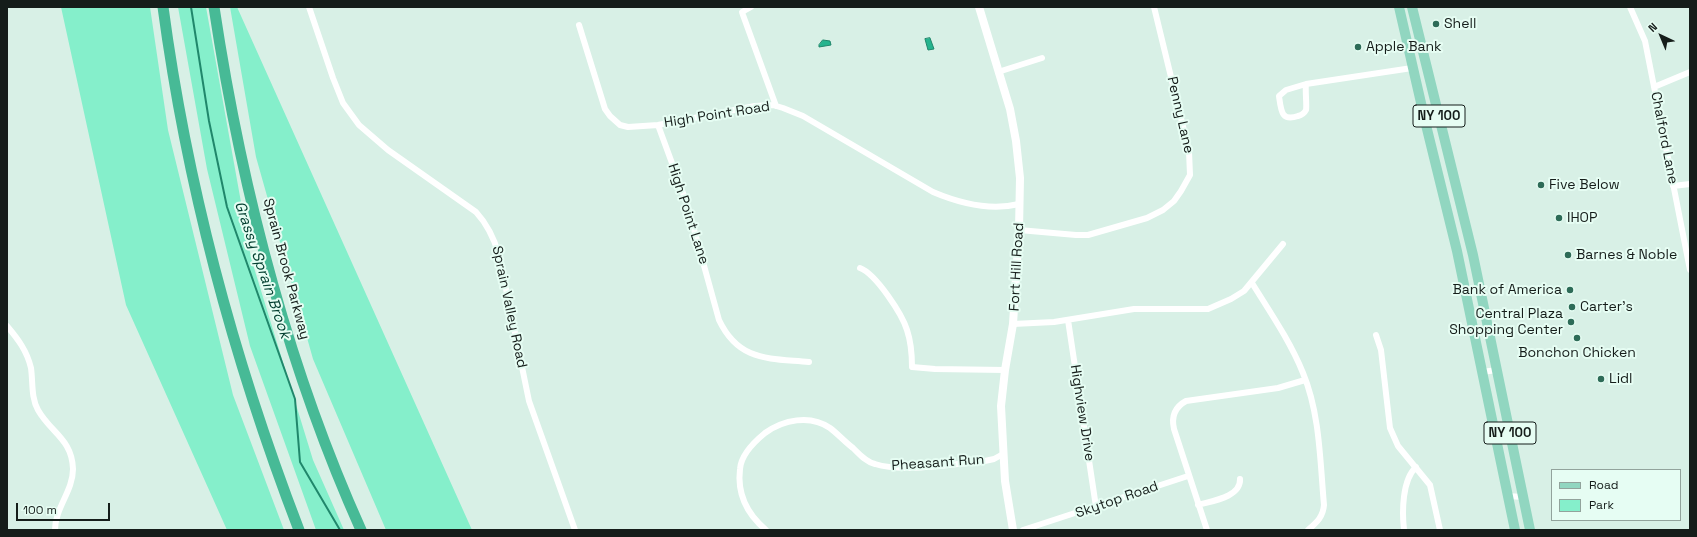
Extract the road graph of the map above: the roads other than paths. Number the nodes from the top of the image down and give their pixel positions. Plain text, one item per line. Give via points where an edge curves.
1 (163, 7) edge
2 (214, 7) edge
3 (309, 7) edge
4 (751, 7) edge
5 (979, 7) edge
6 (1154, 7) edge
7 (1400, 7) edge
8 (1412, 7) edge
9 (1630, 7) edge
10 (579, 25) dead end
11 (1042, 58) dead end
12 (1412, 68) junction
13 (998, 72) junction
14 (1690, 72) edge
15 (1306, 84) junction
16 (1654, 87) junction
17 (776, 106) junction
18 (658, 125) junction
19 (1690, 184) edge
20 (1673, 186) junction
21 (1019, 204) junction
22 (1019, 230) junction
23 (1469, 238) junction
24 (1455, 242) junction
25 (1283, 244) dead end
26 (860, 268) dead end
27 (1690, 270) edge
28 (1252, 283) junction
29 (1068, 320) junction
30 (1013, 324) junction
31 (7, 326) edge
32 (1376, 335) dead end
33 (809, 362) dead end
34 (1005, 370) junction
35 (1497, 370) junction
36 (1482, 372) junction
37 (1306, 380) junction
38 (1003, 454) junction
39 (1416, 467) junction
40 (1188, 476) junction
41 (1240, 479) dead end
42 (1507, 496) junction
43 (1523, 497) junction
44 (1198, 505) junction
45 (1096, 506) junction
46 (56, 530) edge
47 (299, 530) edge
48 (361, 530) edge
49 (575, 530) edge
50 (766, 530) edge
51 (1013, 530) edge
52 (1023, 530) edge
53 (1207, 530) edge
54 (1308, 530) edge
55 (1404, 530) edge
56 (1440, 530) edge
57 (1515, 530) edge
58 (1530, 530) edge

1 - 47 highway via 182,125 218,281 252,398
2 - 48 highway, Sprain Brook Parkway via 242,158 273,284 315,416
3 - 49 street, Sprain Valley Road via 343,103 359,125 388,150 476,212 486,223 500,255 529,401
4 - 17 street via 745,9 742,15
5 - 13 street, Fort Hill Road
6 - 22 street, Penny Lane via 1190,151 1190,175 1181,191 1163,210 1147,218 1088,235
7 - 12 main road, NY 100
8 - 23 main road, NY 100
9 - 16 street, Chalford Lane via 1645,41
10 - 18 street, High Point Road via 601,98 610,116 620,126
11 - 13 street
12 - 15 street
12 - 24 main road, NY 100
13 - 21 street, Fort Hill Road via 1010,109 1016,141 1020,178
14 - 16 street
15 - 15 street via 1304,113 1290,119 1286,118 1282,111 1280,96 1286,90
16 - 20 street, Chalford Lane
17 - 18 street, High Point Road via 755,106
17 - 21 street, High Point Road via 803,116 933,192 955,201 997,206
18 - 33 street, High Point Lane via 687,204 719,320 725,332 737,347 748,352 763,357
19 - 20 street
20 - 27 street, Chalford Lane
21 - 22 street, Fort Hill Road
22 - 30 street, Fort Hill Road
23 - 24 street
23 - 35 main road, NY 100
24 - 36 main road, NY 100
25 - 28 street
26 - 34 street via 872,274 901,317 910,340 912,367
28 - 29 street via 1231,299 1208,309 1134,309
28 - 37 street via 1293,351
29 - 30 street
29 - 45 street, Highview Drive
30 - 34 street, Fort Hill Road
31 - 46 street via 27,356 38,409 69,449 73,470 67,494 56,518
32 - 39 street via 1381,350 1390,428 1398,446
34 - 38 street, Fort Hill Road via 1001,406
35 - 36 street
35 - 43 main road, NY 100
36 - 42 main road, NY 100
37 - 40 street via 1278,388 1195,399 1181,404 1173,416 1172,423
37 - 54 street via 1318,440 1324,505 1320,520
38 - 50 street, Pheasant Run via 980,462 892,467 874,464 821,424 798,420 776,425 752,446 744,456 740,468 742,500 756,522
38 - 51 street, Fort Hill Road
39 - 55 street via 1410,473 1404,499
39 - 56 street via 1430,485
40 - 44 street
40 - 45 street, Skytop Road
41 - 44 street via 1236,490 1217,500
42 - 43 street
42 - 57 main road, NY 100
43 - 58 main road, NY 100
44 - 53 street
45 - 52 street, Skytop Road

